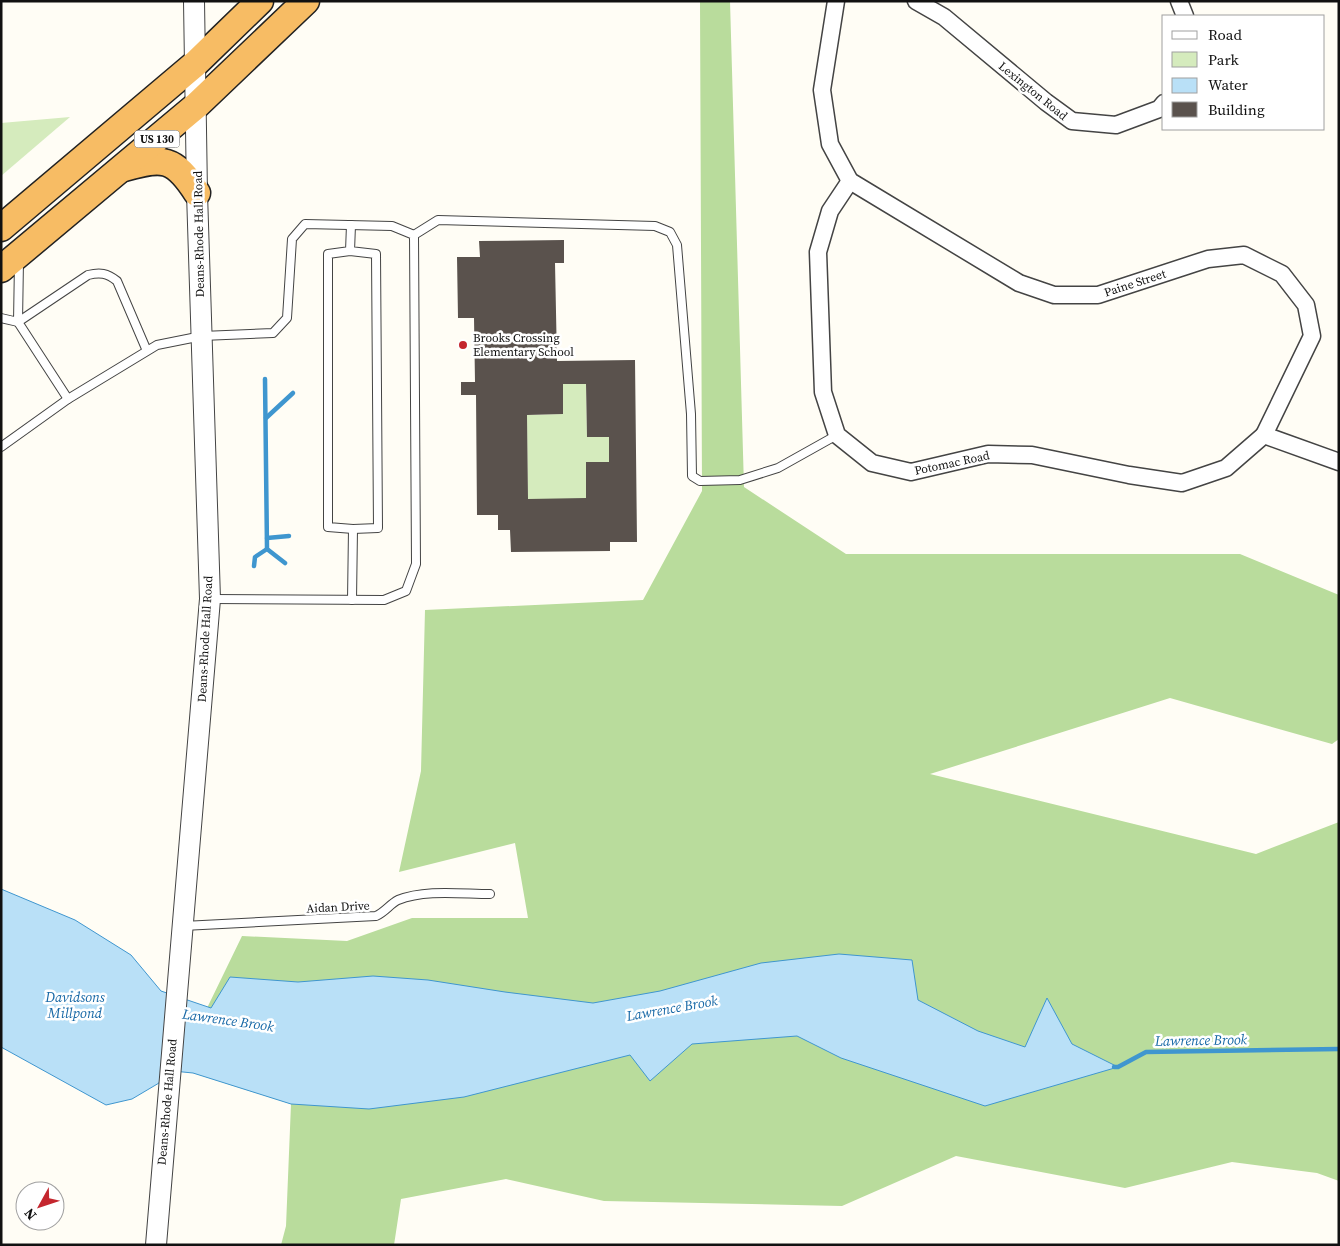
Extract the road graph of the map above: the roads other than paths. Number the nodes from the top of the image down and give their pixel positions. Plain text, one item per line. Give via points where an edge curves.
1 (194, 1) edge
2 (260, 1) edge
3 (306, 1) edge
4 (836, 1) edge
5 (916, 1) edge
6 (1179, 1) edge
7 (1185, 15) edge
8 (196, 64) junction
9 (197, 105) junction
10 (1162, 105) edge
11 (123, 168) junction
12 (850, 181) junction
13 (197, 193) junction
14 (351, 225) junction
15 (1, 228) edge
16 (414, 235) junction
17 (350, 251) junction
18 (10, 262) edge
19 (1, 318) edge
20 (18, 322) junction
21 (202, 336) junction
22 (147, 351) junction
23 (68, 399) junction
24 (1264, 434) junction
25 (837, 435) junction
26 (1, 448) edge
27 (1339, 462) edge
28 (353, 529) junction
29 (210, 599) junction
30 (352, 600) junction
31 (490, 894) dead end
32 (181, 926) junction
33 (156, 1245) edge

1 - 8 street, Deans-Rhode Hall Road
2 - 8 highway, US 130
3 - 9 highway, US 130
4 - 12 street via 822,90 830,144
5 - 10 street, Lexington Road via 944,18 1072,121 1116,125
6 - 7 street
8 - 9 street, Deans-Rhode Hall Road
8 - 15 highway, US 130
9 - 11 highway, US 130
9 - 13 street, Deans-Rhode Hall Road
11 - 13 highway via 155,161 170,164 183,173
11 - 18 highway, US 130
12 - 24 street, Paine Street via 1019,283 1054,295 1098,295 1208,259 1244,255 1282,274 1306,305 1312,336
12 - 25 street via 830,211 818,252 823,392
13 - 21 street, Deans-Rhode Hall Road
14 - 16 lane via 392,226
14 - 17 lane
14 - 21 lane via 305,224 292,239 287,318 273,333
16 - 25 lane via 438,220 655,226 670,232 677,245 682,292 692,476 700,482 740,480 778,468
16 - 30 lane via 416,564 406,591 384,600
17 - 28 lane via 328,254 328,527
17 - 28 lane via 376,254 378,528
18 - 20 lane
19 - 20 lane
20 - 22 lane via 88,274 99,272 117,281
20 - 23 lane
21 - 22 lane via 157,345
21 - 29 street, Deans-Rhode Hall Road
22 - 23 lane
23 - 26 lane
24 - 25 street, Potomac Road via 1226,468 1182,483 1032,455 988,454 911,472 872,463
24 - 27 street
28 - 30 lane
29 - 30 lane
29 - 32 street, Deans-Rhode Hall Road
31 - 32 lane, Aidan Drive via 418,894 396,901 376,916
32 - 33 street, Deans-Rhode Hall Road

